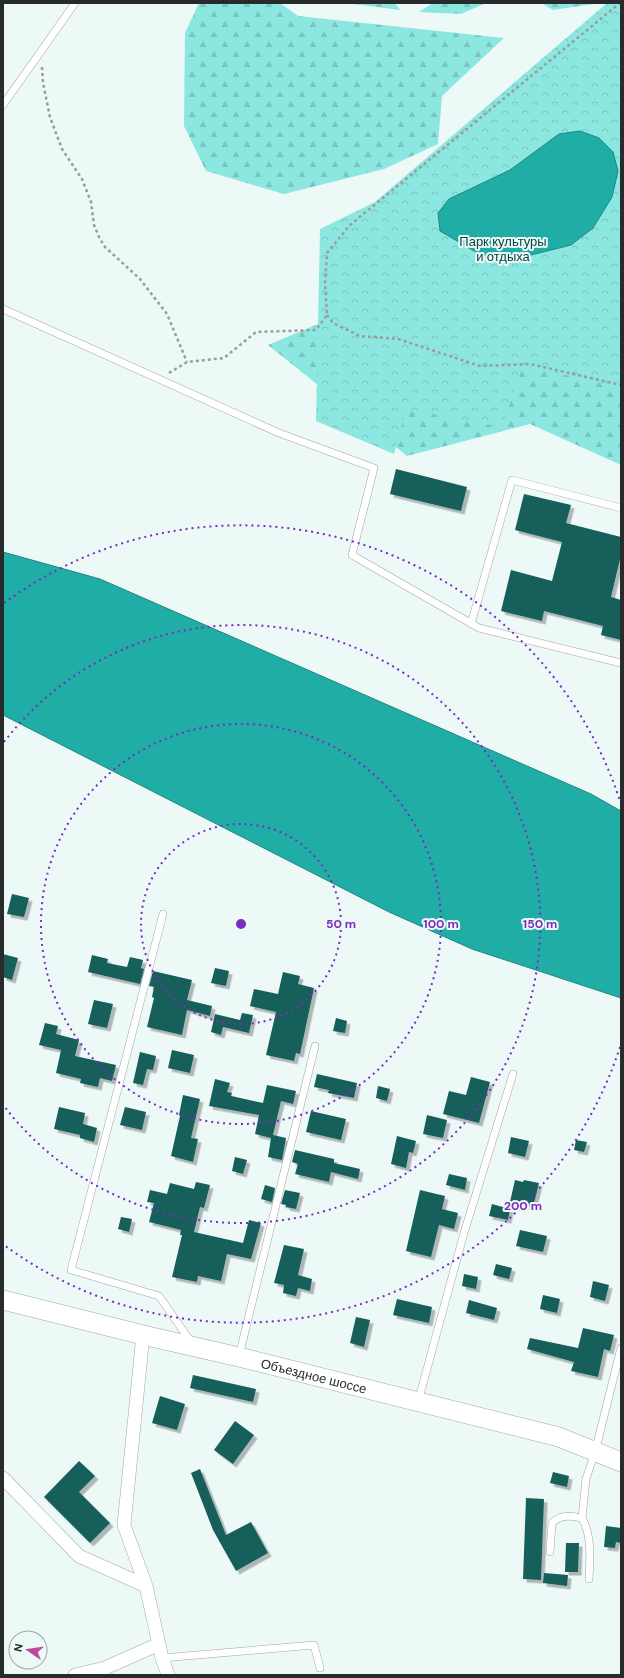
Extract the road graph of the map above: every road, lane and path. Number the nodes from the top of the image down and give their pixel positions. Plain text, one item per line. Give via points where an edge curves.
1 (76, 3) edge
2 (620, 3) edge
3 (42, 49) junction
4 (3, 105) edge
5 (3, 309) edge
6 (328, 315) junction
7 (187, 362) junction
8 (159, 379) junction
9 (621, 385) edge
10 (621, 508) edge
11 (471, 624) junction
12 (621, 663) edge
13 (163, 914) dead end
14 (315, 1046) dead end
15 (513, 1074) dead end
16 (11, 1299) edge
17 (143, 1335) junction
18 (195, 1347) junction
19 (621, 1348) edge
20 (239, 1356) junction
21 (418, 1402) junction
22 (595, 1452) junction
23 (621, 1462) edge
24 (3, 1478) edge
25 (582, 1518) junction
26 (550, 1552) dead end
27 (589, 1579) dead end
28 (146, 1586) junction
29 (158, 1644) junction
30 (162, 1658) junction
31 (320, 1668) dead end
32 (75, 1675) edge
33 (168, 1675) edge

1 - 3 lane
2 - 6 path via 350,225 327,253 325,283
3 - 4 lane
3 - 7 path via 43,83 50,117 62,149 82,179 99,238 105,247 140,279 167,314
5 - 8 lane
6 - 7 path via 316,330 256,332 224,358
6 - 9 path via 334,323 360,336 398,340 480,366 530,364
7 - 8 path
8 - 11 lane via 279,433 374,468 352,555
10 - 11 lane via 512,480
11 - 12 lane
13 - 18 lane via 71,1270 159,1296
14 - 20 lane
15 - 21 lane via 464,1233
16 - 17 main road, Объездное шоссе
17 - 18 main road, Объездное шоссе
17 - 28 street via 124,1525
18 - 20 main road, Объездное шоссе
19 - 22 lane
20 - 21 main road, Объездное шоссе
21 - 22 main road, Объездное шоссе via 559,1437
22 - 23 main road, Объездное шоссе
22 - 25 lane via 586,1479
24 - 28 street via 79,1556
25 - 26 lane via 564,1516 552,1523
25 - 27 lane via 590,1547
28 - 29 street
29 - 30 street
29 - 32 street via 106,1668
30 - 31 lane via 314,1646
30 - 33 street

